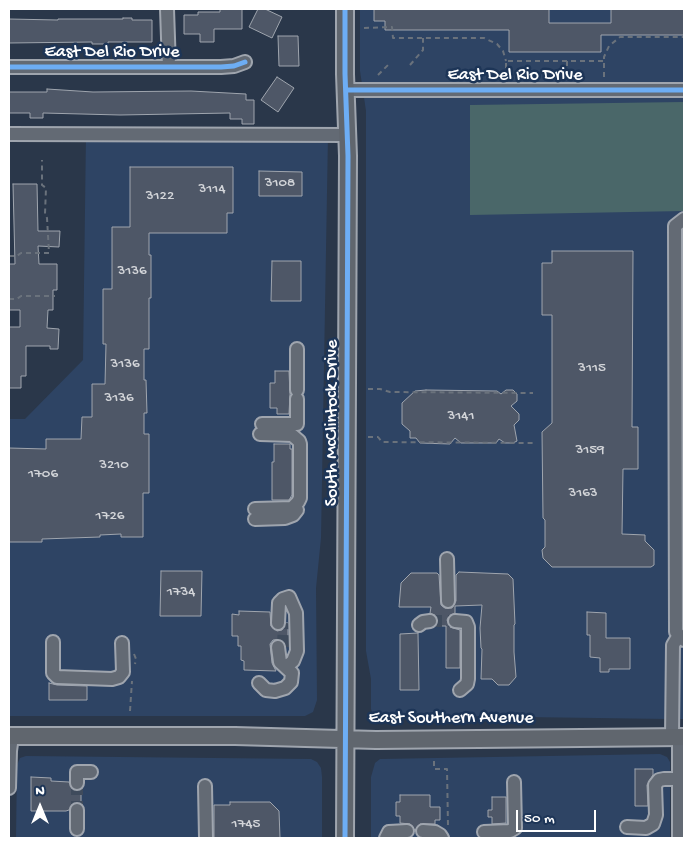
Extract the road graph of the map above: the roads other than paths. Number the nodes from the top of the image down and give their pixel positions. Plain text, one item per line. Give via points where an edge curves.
1 (168, 9) edge
2 (345, 9) edge
3 (245, 62) dead end
4 (9, 67) edge
5 (169, 67) junction
6 (346, 90) junction
7 (684, 90) edge
8 (9, 134) edge
9 (347, 135) junction
10 (684, 219) edge
11 (297, 349) dead end
12 (255, 514) dead end
13 (447, 559) dead end
14 (448, 601) dead end
15 (455, 621) dead end
16 (682, 637) edge
17 (53, 642) dead end
18 (122, 643) dead end
19 (281, 647) tunnel mouth
20 (286, 667) junction
21 (259, 683) dead end
22 (460, 690) dead end
23 (10, 736) edge
24 (678, 737) edge
25 (345, 739) junction
26 (90, 772) dead end
27 (679, 779) junction
28 (514, 782) dead end
29 (77, 783) dead end
30 (205, 786) dead end
31 (9, 788) edge
32 (77, 810) tunnel mouth
33 (626, 828) dead end
34 (77, 829) dead end
35 (407, 831) dead end
36 (423, 831) dead end
37 (484, 832) dead end
38 (445, 833) edge
39 (206, 838) edge
40 (344, 838) edge
41 (386, 838) edge
42 (679, 838) edge

1 - 5 street
2 - 6 main road, South McClintock Drive
3 - 5 street, East Del Rio Drive via 227,67
4 - 5 street, East Del Rio Drive
6 - 7 street, East Del Rio Drive
6 - 9 main road, South McClintock Drive
8 - 9 street
9 - 25 main road, South McClintock Drive
10 - 16 street via 675,226 676,632
11 - 12 street via 297,424 261,429 292,435 300,444 300,498 292,508
13 - 14 street
15 - 22 street via 466,622 468,627 468,680
16 - 24 street via 674,645
17 - 18 street via 53,673 57,677 112,679 122,672
19 - 20 street via 279,660
20 - 20 street via 291,655 279,604 289,597 296,613 297,651
20 - 21 street via 293,677 284,688 270,691
23 - 25 main road, East Southern Avenue
23 - 31 street
24 - 25 main road, East Southern Avenue
24 - 27 street
25 - 40 main road, South McClintock Drive
26 - 29 street via 77,772
27 - 33 street via 659,780 655,785 656,815 653,824 646,828
27 - 42 street
28 - 37 street via 515,828
30 - 39 street
32 - 34 street
35 - 41 street via 389,832
36 - 38 street

